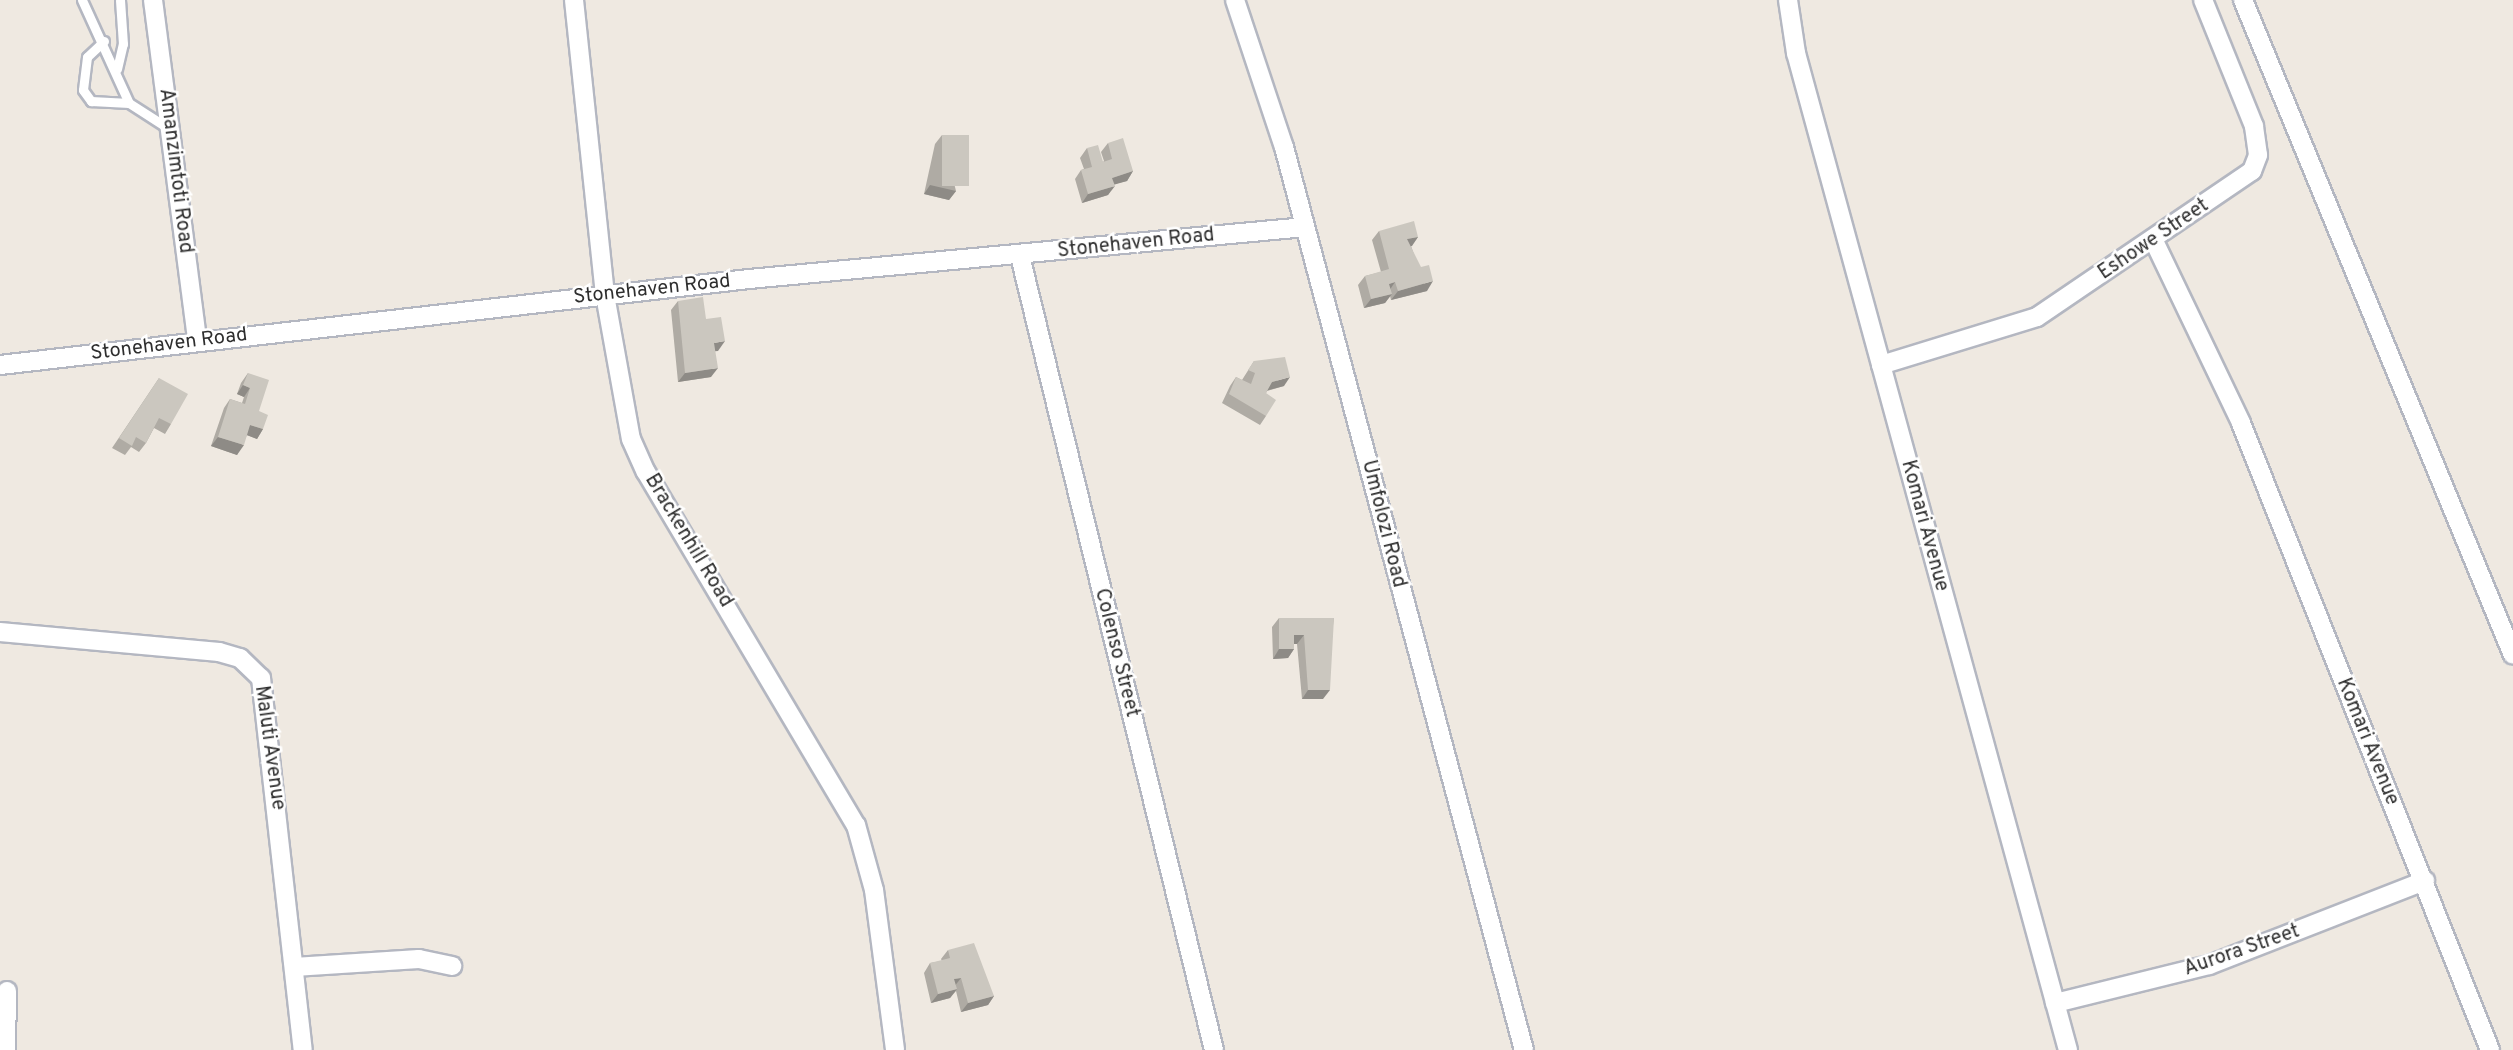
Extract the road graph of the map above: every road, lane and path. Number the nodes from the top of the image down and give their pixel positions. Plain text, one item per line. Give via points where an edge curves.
1 (82, 0) edge
2 (120, 0) edge
3 (153, 0) edge
4 (574, 0) edge
5 (1235, 0) edge
6 (1788, 0) edge
7 (2203, 0) edge
8 (2243, 0) edge
9 (104, 41) junction
10 (117, 69) junction
11 (129, 103) junction
12 (170, 129) junction
13 (1305, 227) junction
14 (2153, 239) junction
15 (1020, 256) junction
16 (605, 295) junction
17 (197, 341) junction
18 (1881, 364) junction
19 (0, 365) edge
20 (0, 632) edge
21 (2513, 655) edge
22 (2425, 881) junction
23 (452, 966) dead end
24 (294, 967) junction
25 (7, 991) dead end
26 (2055, 1003) junction
27 (6, 1050) edge
28 (303, 1050) edge
29 (895, 1050) edge
30 (1214, 1050) edge
31 (1524, 1050) edge
32 (2068, 1050) edge
33 (2490, 1050) edge

1 - 9 lane
2 - 10 lane via 123,44
3 - 12 street, Amanzimtoti Road
4 - 16 street, Brackenhill Road
5 - 13 street, Umfolozi Road
6 - 18 street, Komari Avenue via 1796,53
7 - 14 street, Eshowe Street via 2254,126 2257,161 2242,182
8 - 21 street
9 - 10 lane
9 - 11 lane via 87,57 83,90 91,101
10 - 11 lane
11 - 12 lane
12 - 17 street, Amanzimtoti Road
13 - 15 street, Stonehaven Road
13 - 31 street, Umfolozi Road
14 - 18 street, Eshowe Street via 2020,325
14 - 22 street, Komari Avenue via 2241,423
15 - 16 street, Stonehaven Road
15 - 30 street, Colenso Street
16 - 17 street, Stonehaven Road
16 - 29 street, Brackenhill Road via 622,406 646,472 856,825 874,890
17 - 19 street, Stonehaven Road
18 - 26 street, Komari Avenue
20 - 24 street, Maluti Avenue via 219,652 240,658 256,673 266,698
22 - 26 street, Aurora Street via 2209,965
22 - 33 street, Komari Avenue
23 - 24 street via 419,959
24 - 28 street, Maluti Avenue
25 - 27 street
26 - 32 street, Komari Avenue

